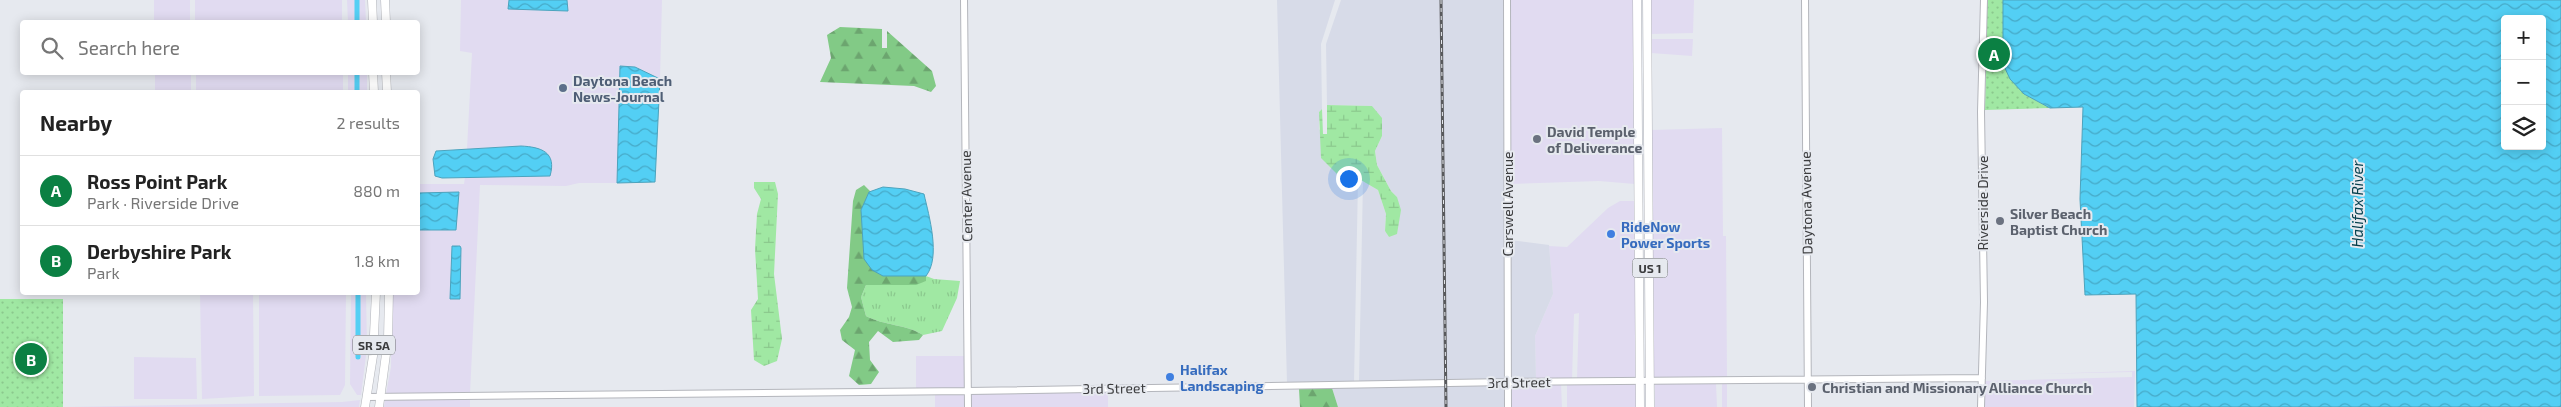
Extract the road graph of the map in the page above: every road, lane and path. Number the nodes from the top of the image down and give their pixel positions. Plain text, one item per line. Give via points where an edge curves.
1 (372, 0) edge
2 (386, 0) edge
3 (964, 0) edge
4 (1507, 0) edge
5 (1637, 0) edge
6 (1647, 0) edge
7 (1805, 0) edge
8 (1984, 0) edge
9 (373, 20) edge
10 (386, 20) edge
11 (373, 75) edge
12 (386, 75) edge
13 (374, 90) edge
14 (386, 90) edge
15 (1638, 111) junction
16 (1648, 127) junction
17 (1638, 128) junction
18 (1648, 140) junction
19 (376, 295) edge
20 (389, 295) edge
21 (1982, 378) junction
22 (1808, 380) junction
23 (1640, 381) junction
24 (1650, 381) junction
25 (1508, 382) junction
26 (968, 391) junction
27 (380, 396) junction
28 (367, 397) junction
29 (365, 407) edge
30 (379, 407) edge
31 (968, 407) edge
32 (1508, 407) edge
33 (1640, 407) edge
34 (1650, 407) edge
35 (1808, 407) edge
36 (1981, 407) edge

1 - 9 main road
2 - 10 main road
3 - 26 street, Center Avenue
4 - 25 street, Carswell Avenue
5 - 15 main road, US 1
6 - 16 main road, US 1
7 - 22 street, Daytona Avenue
8 - 21 street, Riverside Drive
11 - 13 main road
12 - 14 main road
15 - 16 main road
15 - 17 main road, US 1
16 - 18 main road, US 1
17 - 18 main road
17 - 23 main road, US 1
18 - 24 main road, US 1
19 - 28 main road, SR 5A
20 - 27 main road, SR 5A via 388,339
21 - 22 street, 3rd Street
21 - 36 street, Riverside Drive
22 - 24 street, 3rd Street
22 - 35 street, Daytona Avenue
23 - 24 street, 3rd Street
23 - 25 street, 3rd Street
23 - 33 main road, US 1
24 - 34 main road, US 1
25 - 26 street, 3rd Street
25 - 32 street, Carswell Avenue
26 - 27 street, 3rd Street
26 - 31 street, Center Avenue
27 - 28 street, 3rd Street
27 - 30 main road, SR 5A
28 - 29 main road, SR 5A

